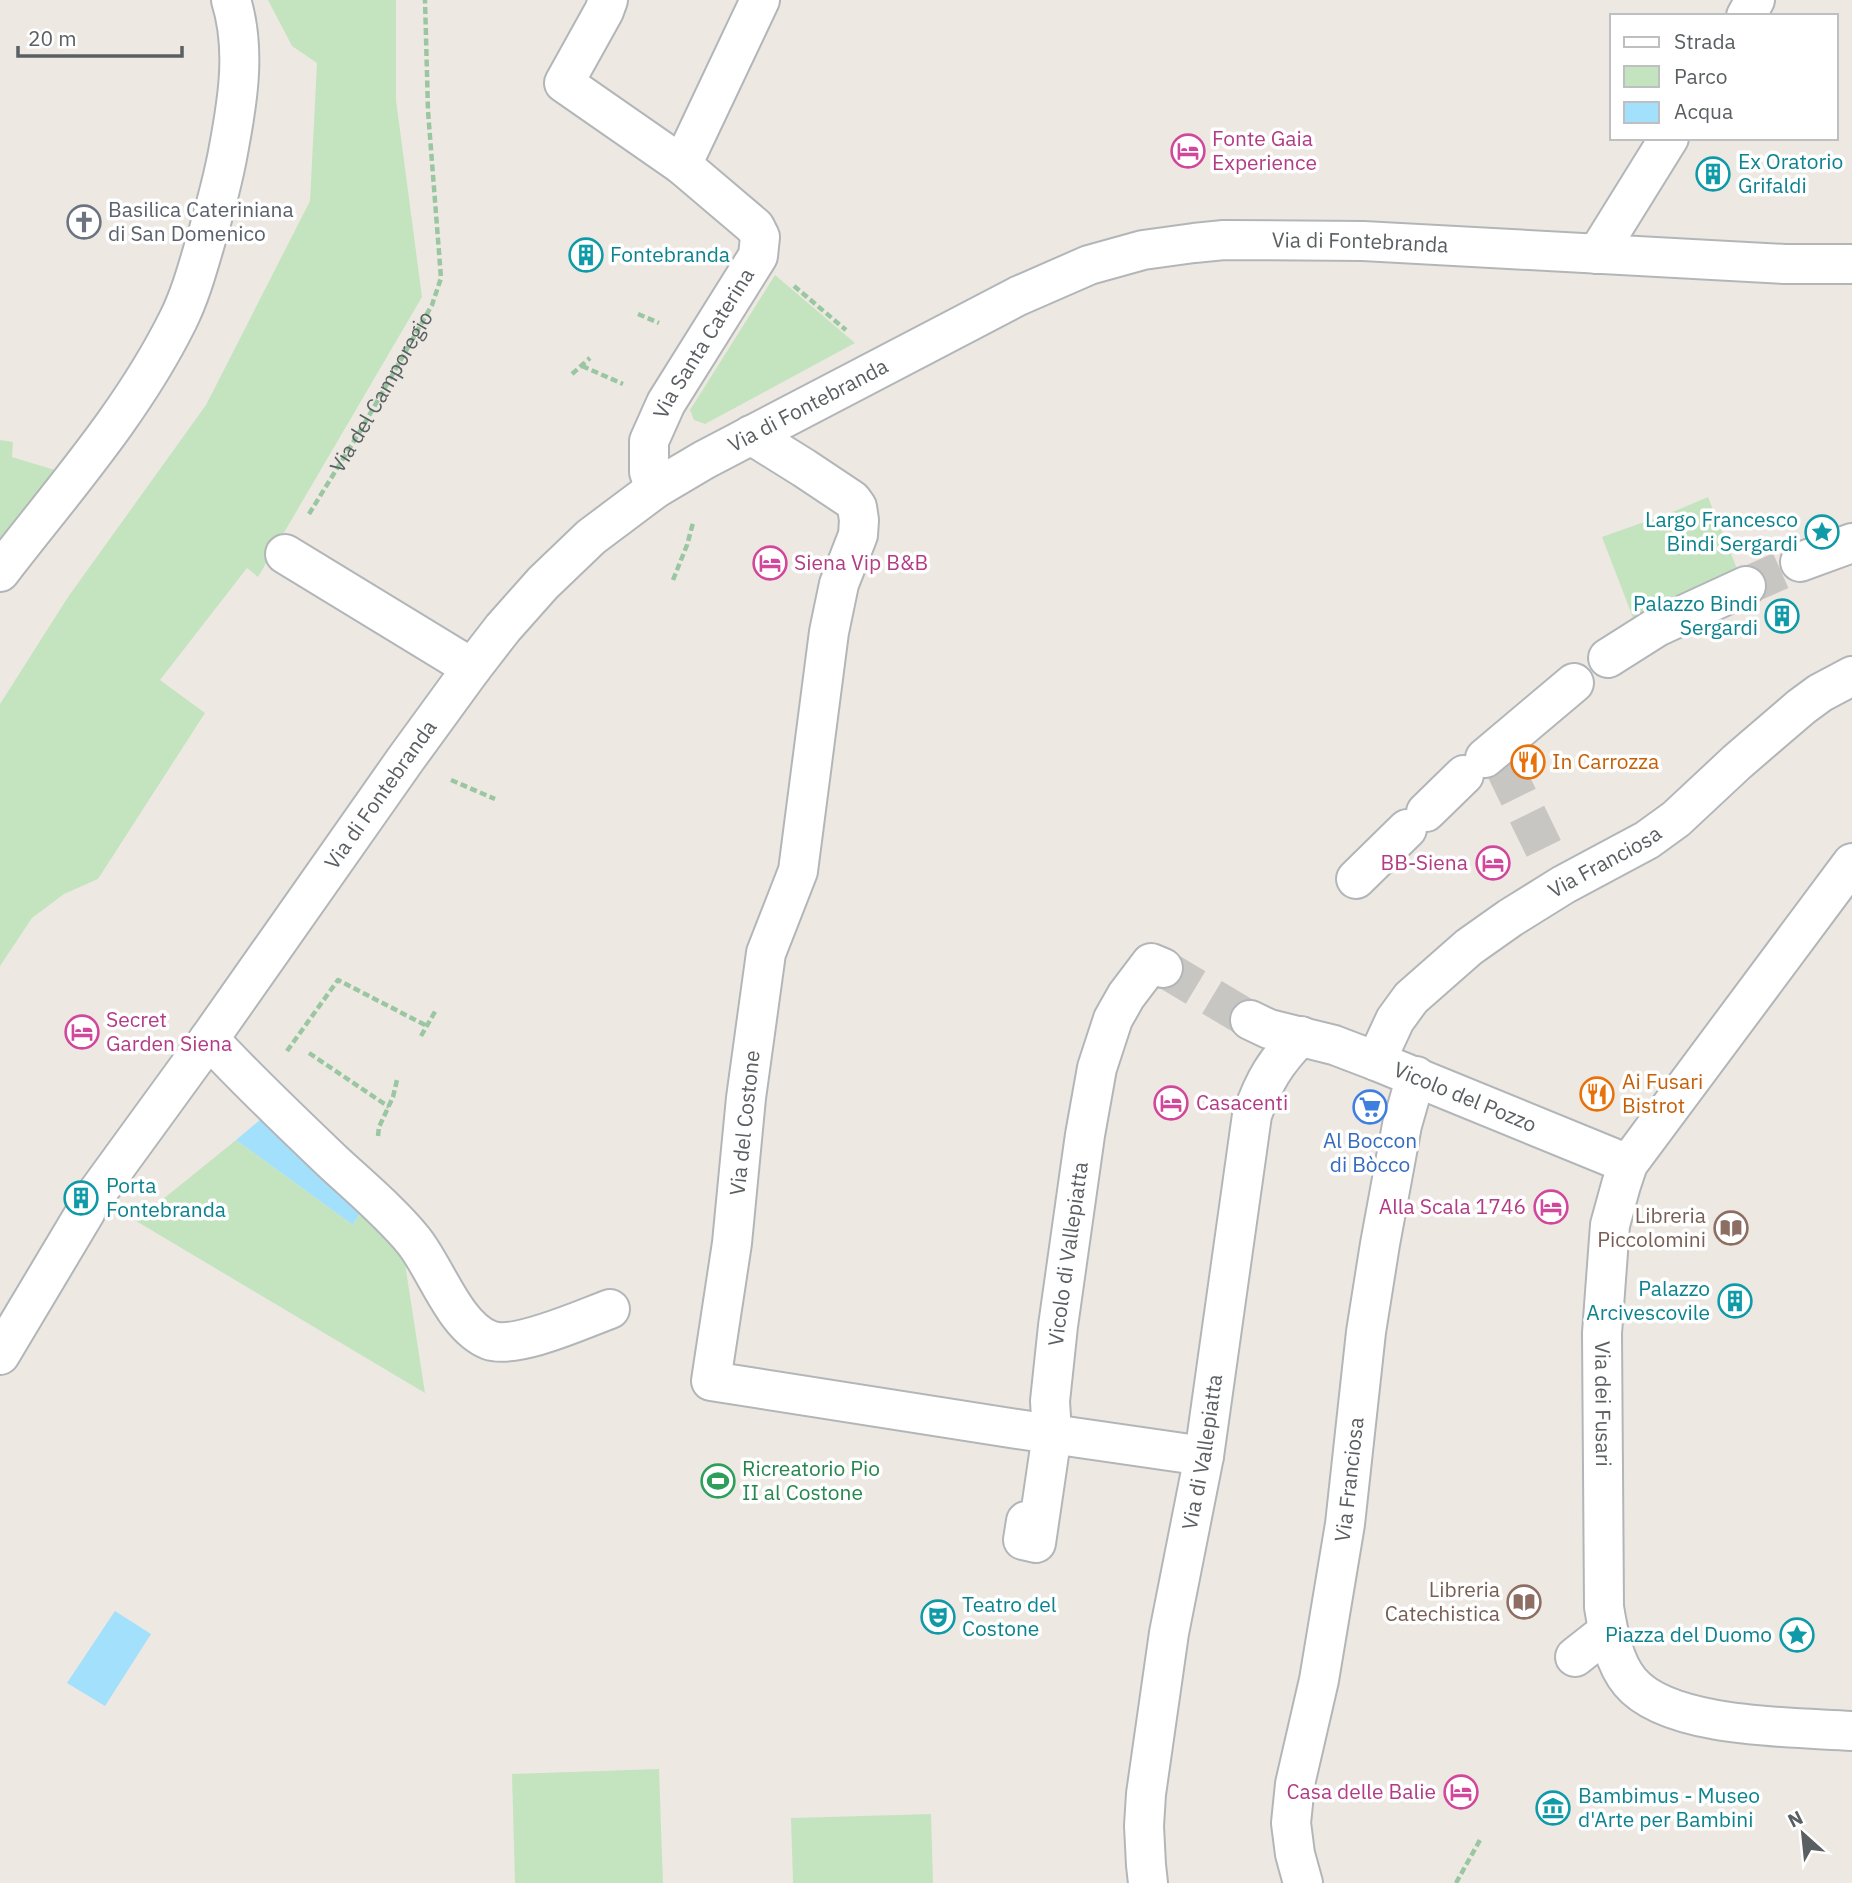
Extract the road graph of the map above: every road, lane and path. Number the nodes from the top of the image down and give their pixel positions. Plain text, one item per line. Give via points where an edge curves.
1 (232, 0) edge
2 (425, 0) edge
3 (608, 0) edge
4 (760, 0) edge
5 (1668, 140) edge
6 (682, 165) junction
7 (1597, 254) junction
8 (758, 256) junction
9 (1852, 264) edge
10 (590, 359) dead end
11 (887, 364) junction
12 (572, 374) dead end
13 (751, 435) junction
14 (654, 489) junction
15 (1852, 543) edge
16 (285, 554) joint
17 (1800, 562) tunnel mouth
18 (0, 572) edge
19 (1745, 586) tunnel mouth
20 (1608, 658) dead end
21 (472, 668) junction
22 (1852, 676) edge
23 (1574, 683) dead end
24 (1852, 863) edge
25 (1356, 879) dead end
26 (1163, 968) dead end
27 (436, 1010) dead end
28 (1250, 1020) tunnel mouth
29 (427, 1026) junction
30 (421, 1036) dead end
31 (1301, 1036) junction
32 (209, 1039) junction
33 (309, 1053) dead end
34 (1376, 1061) junction
35 (1416, 1076) junction
36 (259, 1092) junction
37 (389, 1107) dead end
38 (1628, 1164) junction
39 (610, 1310) dead end
40 (0, 1355) edge
41 (1052, 1434) junction
42 (1204, 1456) junction
43 (1026, 1521) dead end
44 (1608, 1631) junction
45 (1575, 1657) dead end
46 (1852, 1731) edge
47 (1480, 1840) dead end
48 (1148, 1883) edge
49 (1303, 1883) edge
50 (1456, 1883) edge

1 - 18 street via 240,42 233,126 221,189 190,293 141,385
2 - 16 path, Via del Camporegio via 441,278 426,316
3 - 6 street, Via Santa Caterina via 564,83
4 - 6 street
5 - 7 street
6 - 8 street, Via Santa Caterina via 755,227 760,237
7 - 9 street, Via di Fontebranda
7 - 11 street, Via di Fontebranda via 1363,240 1224,240 1167,246 1089,265
8 - 11 path
8 - 14 street, Via Santa Caterina via 666,403 649,441
10 - 12 path
11 - 13 street, Via di Fontebranda
13 - 14 street, Via di Fontebranda
13 - 41 street, Via del Costone via 852,500 859,520 829,632 798,871 766,953 711,1381
14 - 21 street, Via di Fontebranda via 591,537 543,583
15 - 17 street
16 - 21 street
19 - 20 street via 1657,627
21 - 32 street, Via di Fontebranda
22 - 34 street, Via Franciosa via 1801,707 1647,840 1557,873 1510,918 1411,998
23 - 25 street via 1416,820
24 - 38 street, Via dei Fusari
26 - 41 street, Vicolo di Vallepiatta via 1151,963 1126,996 1097,1068 1058,1326 1050,1401
27 - 29 path
28 - 31 street
29 - 30 path
29 - 36 path via 338,980
31 - 34 street, Vicolo del Pozzo
31 - 42 street, Via di Vallepiatta via 1263,1085 1252,1115
32 - 36 street
32 - 40 street, Via di Fontebranda via 90,1204
33 - 37 path
34 - 35 street, Vicolo del Pozzo
35 - 38 street, Vicolo del Pozzo
35 - 49 street, Via Franciosa via 1380,1244 1345,1524 1319,1680 1291,1808
36 - 39 street via 391,1216 414,1241 468,1326 490,1341 529,1339
38 - 44 street, Via dei Fusari via 1610,1225 1602,1333 1604,1607
41 - 42 street, Via del Costone
41 - 43 street, Vicolo di Vallepiatta via 1036,1543 1024,1540
42 - 48 street, Via di Vallepiatta via 1169,1633 1146,1794
44 - 45 street
44 - 46 street, Via dei Fusari via 1630,1683 1660,1703 1744,1723
47 - 50 path

